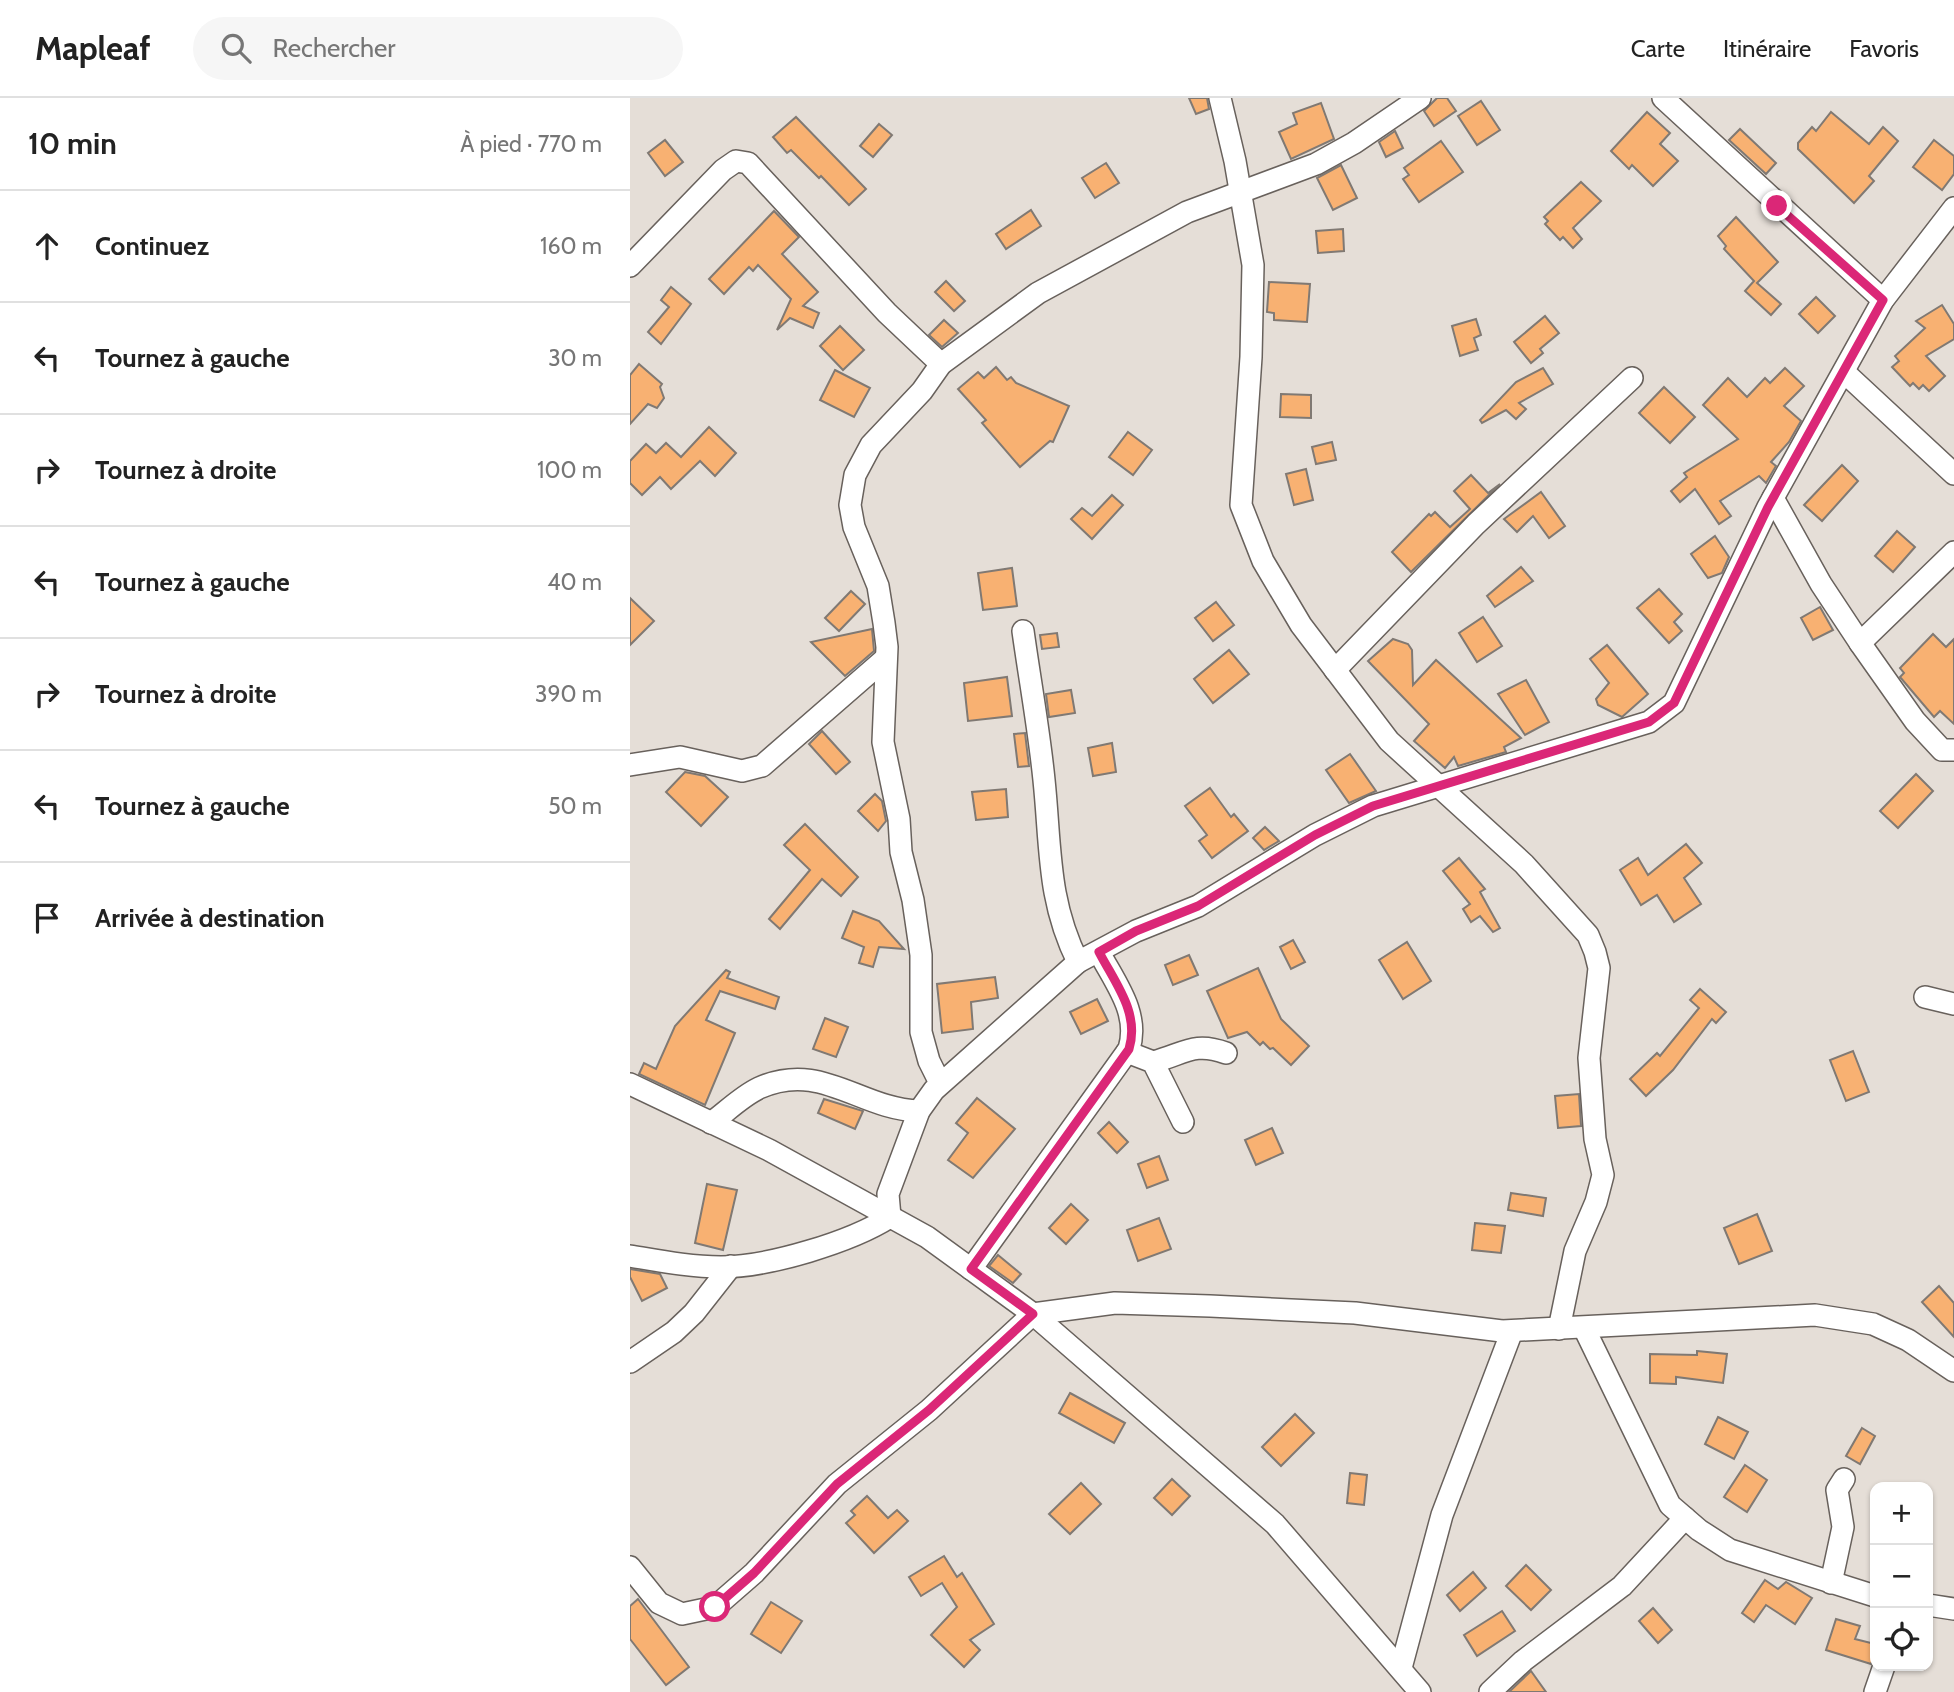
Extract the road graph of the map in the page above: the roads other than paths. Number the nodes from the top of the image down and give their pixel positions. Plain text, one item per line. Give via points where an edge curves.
1 (1220, 98) edge
2 (1420, 98) edge
3 (1663, 98) edge
4 (1239, 195) junction
5 (1954, 208) edge
6 (630, 266) edge
7 (1883, 300) junction
8 (941, 364) junction
9 (1844, 372) junction
10 (1632, 378) dead end
11 (1954, 474) edge
12 (1773, 498) junction
13 (1954, 552) edge
14 (1023, 631) dead end
15 (1860, 643) junction
16 (885, 659) junction
17 (1335, 670) junction
18 (1954, 750) edge
19 (630, 765) edge
20 (1439, 788) junction
21 (1099, 952) junction
22 (1078, 962) junction
23 (1925, 996) dead end
24 (1954, 1004) edge
25 (1127, 1052) junction
26 (1226, 1053) dead end
27 (1153, 1062) junction
28 (940, 1083) junction
29 (630, 1084) edge
30 (919, 1111) junction
31 (1183, 1122) dead end
32 (711, 1123) junction
33 (890, 1217) junction
34 (630, 1256) edge
35 (731, 1266) junction
36 (971, 1269) junction
37 (1033, 1314) junction
38 (1584, 1328) junction
39 (1559, 1329) junction
40 (1512, 1331) junction
41 (630, 1362) edge
42 (1954, 1371) edge
43 (1844, 1479) dead end
44 (1685, 1518) junction
45 (630, 1567) edge
46 (1831, 1583) junction
47 (1870, 1595) edge
48 (1933, 1606) edge
49 (1954, 1609) edge
50 (1401, 1668) junction
51 (1882, 1671) edge
52 (1420, 1692) edge
53 (1490, 1692) edge
54 (1875, 1692) edge

1 - 4 street
2 - 4 street via 1325,159
3 - 7 street
4 - 8 street via 1187,212 1038,293
4 - 17 street via 1253,265 1254,302 1241,505 1263,561 1301,625
5 - 7 street
6 - 8 street via 723,170 736,161 748,163 887,313
7 - 9 street
8 - 16 street via 871,445 855,475 850,505 878,586
9 - 11 street
9 - 12 street
10 - 17 street via 1476,524
12 - 15 street
12 - 20 street via 1674,703 1649,722
13 - 15 street
14 - 22 street via 1044,778 1054,897
15 - 18 street via 1930,741 1942,750
16 - 19 street via 762,766 742,771 680,757
16 - 28 street via 883,742 913,900 920,955 921,1032
17 - 20 street via 1389,741
20 - 21 street via 1373,806 1315,835 1198,906
20 - 39 street via 1524,864 1588,935 1599,968 1589,1058 1595,1139 1604,1175 1575,1251
21 - 22 street
21 - 25 street via 1132,1015 1133,1035
22 - 28 street
23 - 24 street
25 - 27 street
25 - 36 street
26 - 27 street via 1208,1046 1194,1047
27 - 31 street
28 - 30 street
29 - 32 street
30 - 32 street via 897,1110 812,1078 788,1079 758,1088
30 - 33 street via 888,1194
32 - 33 street
33 - 35 street via 827,1246
33 - 36 street
34 - 35 street
35 - 41 street via 681,1326
36 - 37 street
37 - 40 street via 1115,1303 1210,1306 1355,1313
37 - 45 street via 929,1410 837,1484 754,1573 715,1607 682,1614 659,1603
37 - 50 street via 1275,1524
38 - 39 street
38 - 42 street via 1815,1315 1873,1324 1908,1340
38 - 44 street via 1670,1505
39 - 40 street
40 - 50 street via 1442,1515
43 - 46 street via 1837,1490 1843,1527
44 - 46 street via 1730,1550
44 - 53 street via 1622,1587 1523,1661
46 - 47 street
48 - 49 street
50 - 52 street
51 - 54 street

